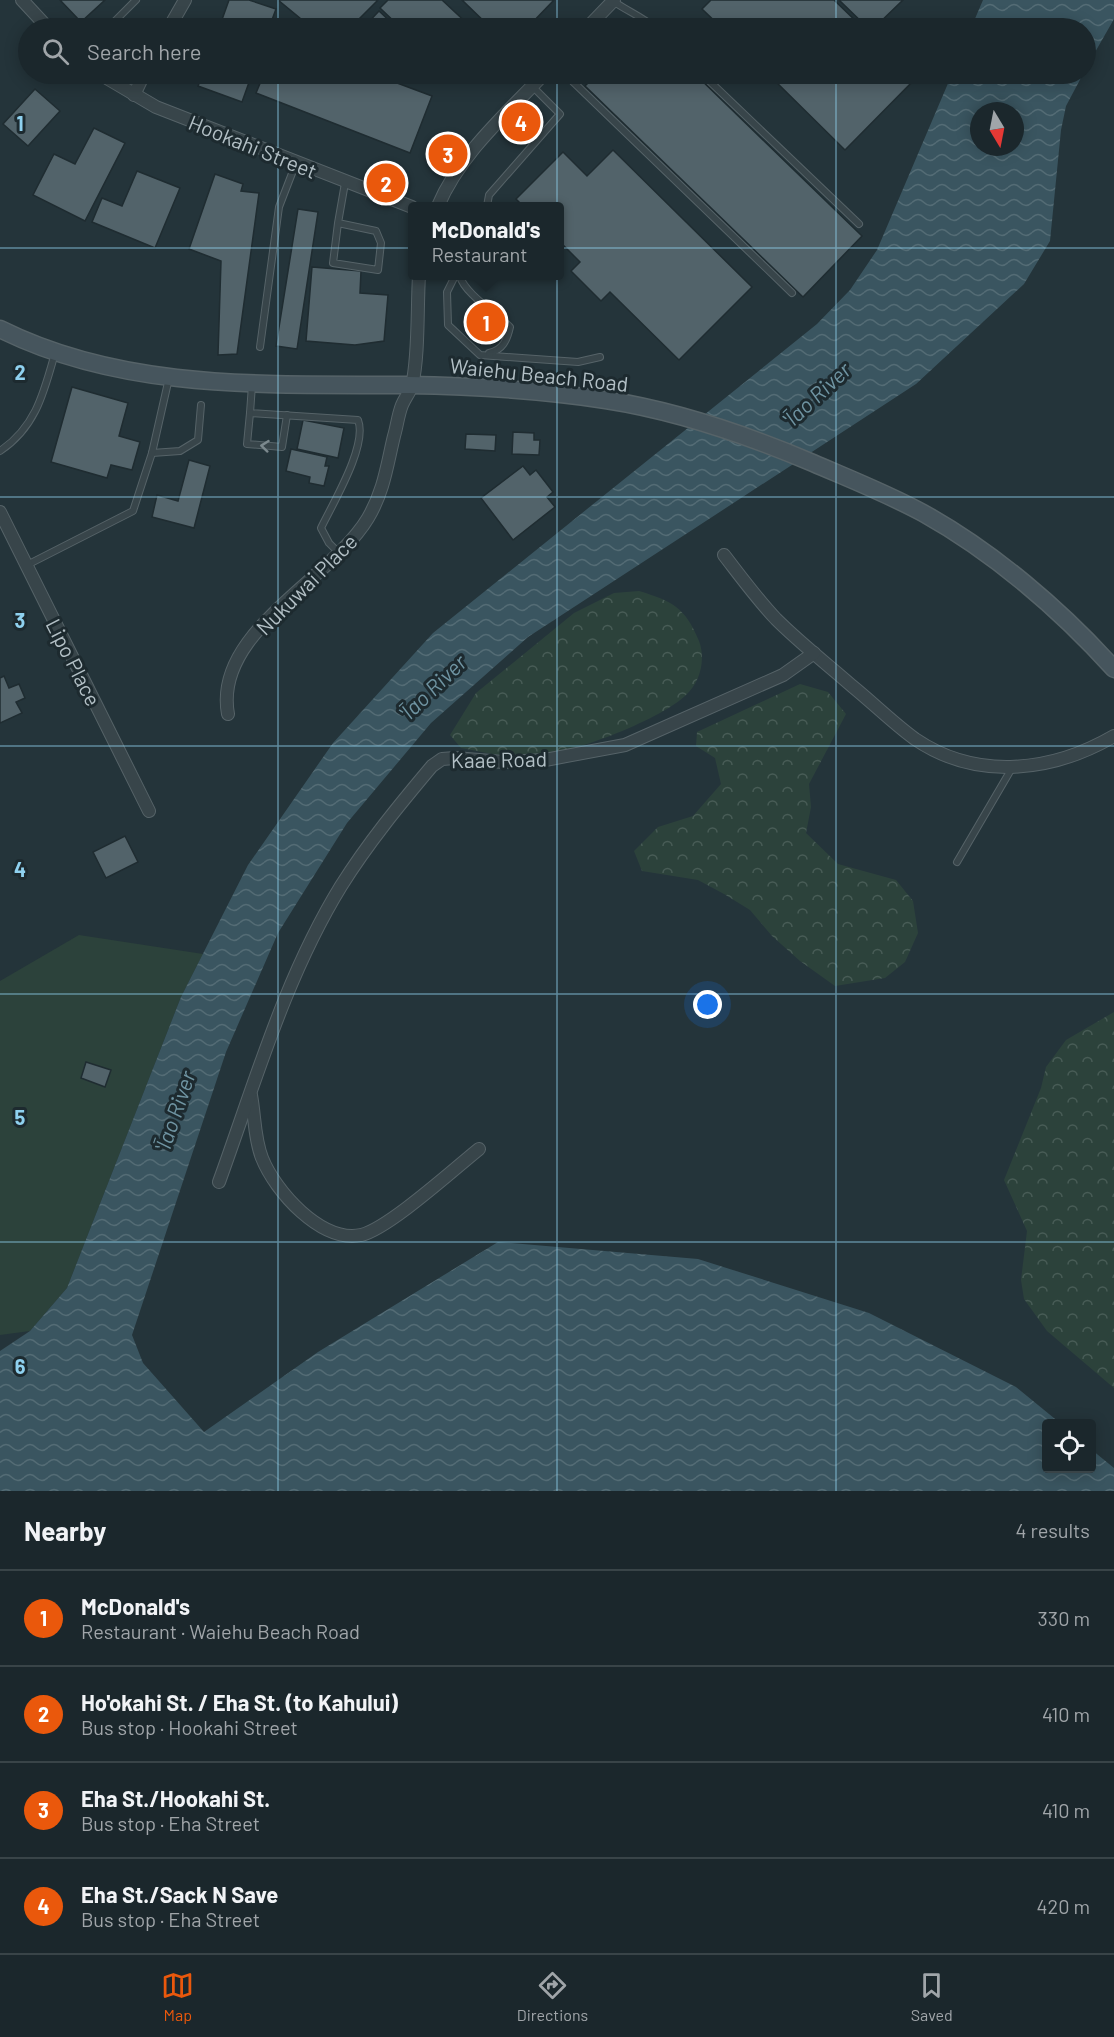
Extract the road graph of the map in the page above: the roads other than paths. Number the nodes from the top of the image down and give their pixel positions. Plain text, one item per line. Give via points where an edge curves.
1 (22, 0) edge
2 (136, 0) edge
3 (184, 1) edge
4 (614, 1) edge
5 (39, 18) edge
6 (118, 18) edge
7 (175, 18) edge
8 (597, 18) edge
9 (645, 18) edge
10 (116, 84) edge
11 (139, 84) edge
12 (575, 84) edge
13 (712, 84) edge
14 (532, 86) joint
15 (134, 95) junction
16 (296, 163) junction
17 (345, 183) junction
18 (441, 202) edge
19 (488, 202) edge
20 (408, 206) edge
21 (338, 223) junction
22 (859, 225) dead end
23 (419, 280) edge
24 (455, 280) edge
25 (460, 280) edge
26 (792, 293) dead end
27 (0, 329) edge
28 (260, 347) dead end
29 (55, 352) junction
30 (480, 355) junction
31 (600, 357) dead end
32 (170, 377) junction
33 (252, 384) junction
34 (412, 385) junction
35 (201, 405) dead end
36 (250, 413) junction
37 (287, 416) junction
38 (0, 451) edge
39 (152, 453) junction
40 (0, 512) edge
41 (340, 553) junction
42 (724, 555) dead end
43 (26, 565) junction
44 (814, 653) junction
45 (1114, 669) edge
46 (228, 714) dead end
47 (1114, 736) edge
48 (1012, 768) junction
49 (149, 811) dead end
50 (957, 862) dead end
51 (251, 1094) junction
52 (478, 1149) dead end
53 (219, 1182) dead end

1 - 5 street
2 - 6 lane
3 - 7 street
4 - 8 street
4 - 9 lane via 632,15
10 - 15 street, Hookahi Street
11 - 15 street
12 - 26 lane
13 - 22 lane
14 - 18 street via 470,153
14 - 19 lane via 560,114 489,195
15 - 16 street, Hookahi Street
16 - 17 street, Hookahi Street
16 - 28 lane via 279,207
17 - 20 street, Hookahi Street
17 - 21 lane
21 - 21 lane via 376,231 381,243 378,270 333,263
23 - 34 street
24 - 30 lane via 447,292 448,325
25 - 30 lane via 466,290 510,327 507,339 497,351
27 - 29 street, Waiehu Beach Road
29 - 32 street, Waiehu Beach Road
29 - 38 lane via 36,412 22,434
30 - 31 lane via 578,362
32 - 33 street, Waiehu Beach Road
32 - 39 lane
33 - 34 street, Waiehu Beach Road
33 - 36 lane
34 - 41 street, Nukuwai Place via 400,411 377,500 356,536
34 - 45 street, Waiehu Beach Road via 608,400 735,431 923,513 981,550 1038,596
35 - 39 lane via 198,440 180,451
36 - 37 lane
37 -> 36 lane via 282,447 247,444
37 - 41 lane via 358,420 361,428 355,454 321,528
39 - 43 lane via 133,511
40 - 43 street, Lipo Place
41 - 46 street, Nukuwai Place via 256,634 229,677
42 - 44 street via 759,601
43 - 49 street, Lipo Place
44 - 48 street via 917,740 972,763
44 - 51 street, Kaae Road via 783,675 625,745 545,760 455,758 442,759 432,766 383,824 341,887 305,954
47 - 48 street via 1071,758
48 - 50 lane
51 - 52 street, Kaae Road via 258,1143 276,1184 296,1207 338,1233 360,1235 384,1225
51 - 53 street, Kaae Road

